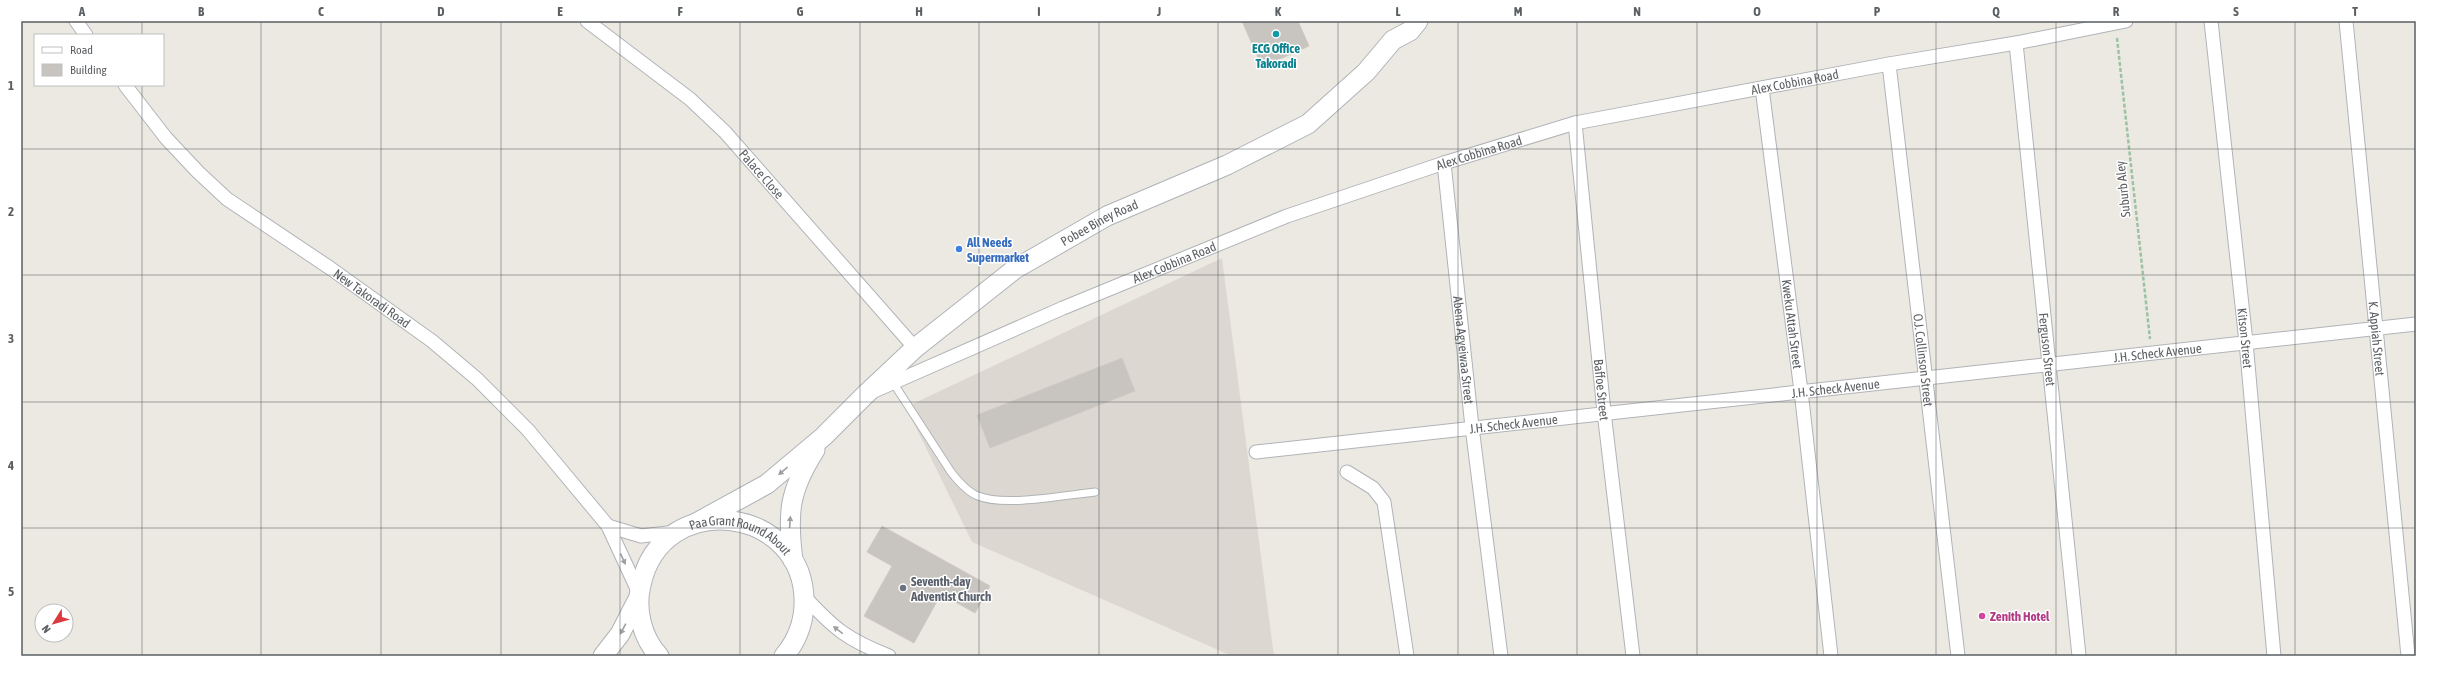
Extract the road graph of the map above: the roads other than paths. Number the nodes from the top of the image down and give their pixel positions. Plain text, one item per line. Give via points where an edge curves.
1 (76, 21) edge
2 (587, 21) edge
3 (1398, 21) edge
4 (1418, 21) edge
5 (2211, 21) edge
6 (2346, 21) edge
7 (2121, 22) edge
8 (85, 34) edge
9 (1393, 40) junction
10 (2016, 44) junction
11 (1889, 64) junction
12 (126, 86) edge
13 (1762, 88) junction
14 (1575, 123) junction
15 (1444, 163) junction
16 (2416, 324) edge
17 (2376, 328) junction
18 (2246, 342) junction
19 (915, 348) junction
20 (2048, 364) junction
21 (1927, 377) junction
22 (894, 384) junction
23 (1801, 391) junction
24 (865, 395) junction
25 (1604, 412) junction
26 (1472, 427) junction
27 (823, 437) junction
28 (1256, 452) dead end
29 (1347, 472) dead end
30 (1095, 492) dead end
31 (696, 523) junction
32 (608, 526) junction
33 (676, 532) junction
34 (793, 560) junction
35 (639, 596) junction
36 (804, 596) junction
37 (787, 655) edge
38 (2408, 655) edge
39 (603, 656) edge
40 (659, 656) edge
41 (889, 656) edge
42 (1408, 656) edge
43 (1501, 656) edge
44 (1634, 656) edge
45 (1831, 656) edge
46 (1958, 656) edge
47 (2079, 656) edge
48 (2274, 656) edge

1 - 8 street
2 - 19 street, Palace Close via 690,99 725,132
3 - 9 street, Pobee Biney Road
4 - 9 street, Pobee Biney Road via 1410,31
5 - 18 street, Kitson Street
6 - 17 street, K. Appiah Street
7 - 10 street, Alex Cobbina Road
9 - 19 street, Pobee Biney Road via 1366,72 1308,124 1226,165 1107,216 1056,244 1015,269
10 - 11 street, Alex Cobbina Road
10 - 20 street, Ferguson Street
11 - 13 street, Alex Cobbina Road
11 - 21 street, O.J. Collinson Street
12 - 32 street, New Takoradi Road via 166,138 227,199 432,341 477,379 528,430
13 - 14 street, Alex Cobbina Road
13 - 23 street, Kweku Attah Street
14 - 15 street, Alex Cobbina Road
14 - 25 street, Baffoe Street
15 - 22 street, Alex Cobbina Road via 1287,216 1063,308
15 - 26 street, Abena Agyeiwaa Street
16 - 17 street, J.H. Scheck Avenue
17 - 18 street, J.H. Scheck Avenue
17 - 38 street, K. Appiah Street
18 - 20 street, J.H. Scheck Avenue
18 - 48 street, Kitson Street
19 - 24 street, Pobee Biney Road
20 - 21 street, J.H. Scheck Avenue
20 - 47 street, Ferguson Street
21 - 23 street, J.H. Scheck Avenue
21 - 46 street, O.J. Collinson Street
22 - 24 street, Alex Cobbina Road
22 - 30 lane via 950,472 978,496 998,501
23 - 25 street, J.H. Scheck Avenue
23 - 45 street, Kweku Attah Street
24 - 27 street, Pobee Biney Road
25 - 26 street, J.H. Scheck Avenue
25 - 44 street, Baffoe Street
26 - 28 street, J.H. Scheck Avenue
26 - 43 street, Abena Agyeiwaa Street
27 -> 31 street via 766,484
34 -> 27 street via 789,530 794,487
29 - 42 street via 1373,488 1384,502
31 - 33 street, Paa Grant Round About
31 - 34 street, Paa Grant Round About via 715,519 751,525 768,533
32 - 33 street via 641,536
32 -> 35 street, New Takoradi Road
33 - 35 street, Paa Grant Round About via 651,558 643,575
34 - 36 street, Paa Grant Round About
35 -> 39 street via 620,634
35 - 40 street, Paa Grant Round About via 640,619 647,638
36 - 37 street, Paa Grant Round About via 803,616 798,635
41 -> 36 street via 846,636 829,624

